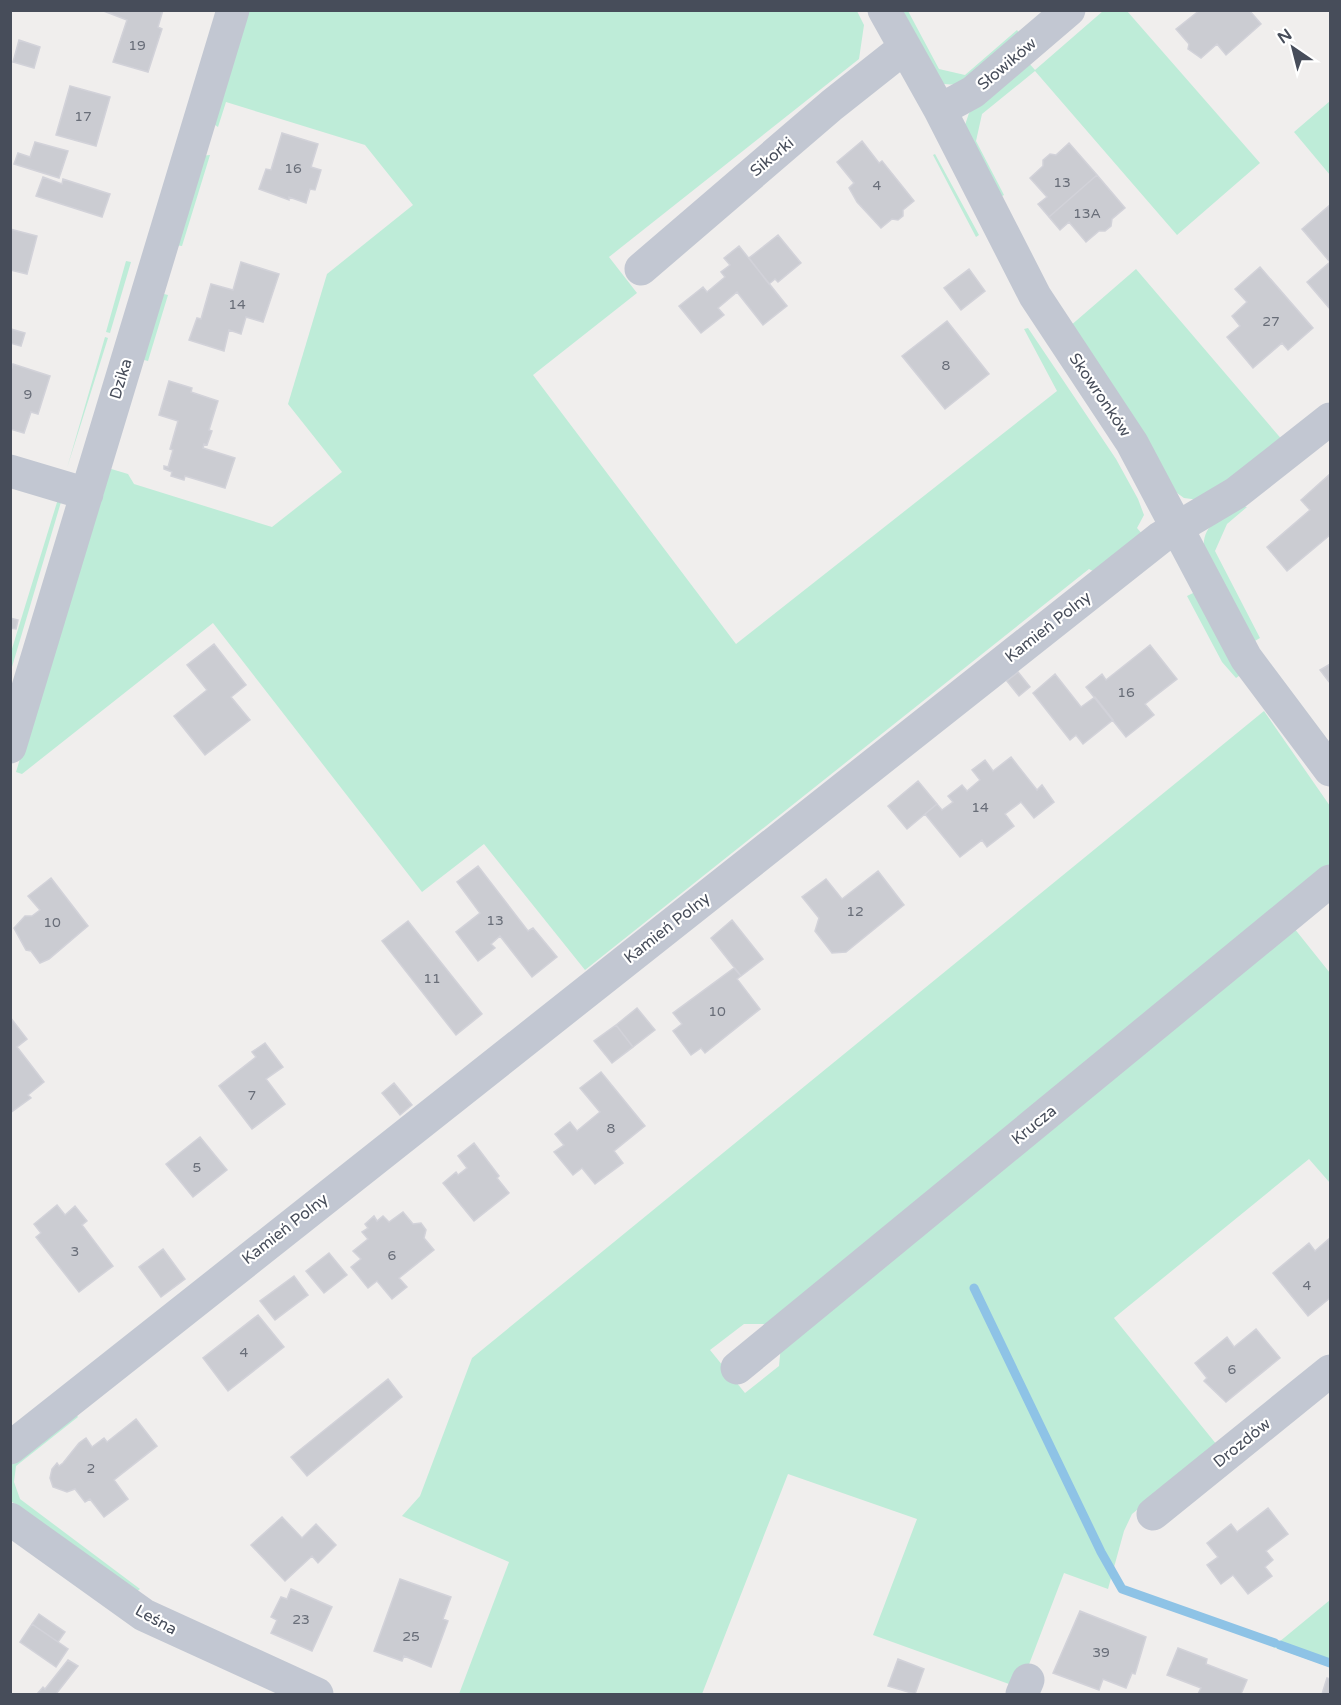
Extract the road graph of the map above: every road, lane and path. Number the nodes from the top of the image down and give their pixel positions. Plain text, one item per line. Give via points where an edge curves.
1 (233, 10) edge
2 (884, 10) edge
3 (1069, 10) edge
4 (904, 48) junction
5 (940, 110) junction
6 (641, 269) dead end
7 (1330, 419) edge
8 (10, 471) edge
9 (87, 494) junction
10 (1176, 527) junction
11 (10, 747) edge
12 (1330, 770) edge
13 (1330, 881) edge
14 (737, 1368) dead end
15 (1330, 1371) edge
16 (10, 1448) edge
17 (1153, 1514) dead end
18 (10, 1519) edge
19 (317, 1695) edge

1 - 9 street, Dzika
2 - 4 street, Skowronków
3 - 5 street, Słowików via 973,92
4 - 5 street, Skowronków
4 - 6 street, Sikorki
5 - 10 street, Skowronków via 1039,303 1132,443
7 - 10 street, Kamień Polny via 1236,493
8 - 9 street
9 - 11 street, Dzika
10 - 12 street, Skowronków via 1251,666
10 - 16 street, Kamień Polny
13 - 14 street, Krucza
15 - 17 street, Drozdów
18 - 19 street, Leśna via 144,1615

